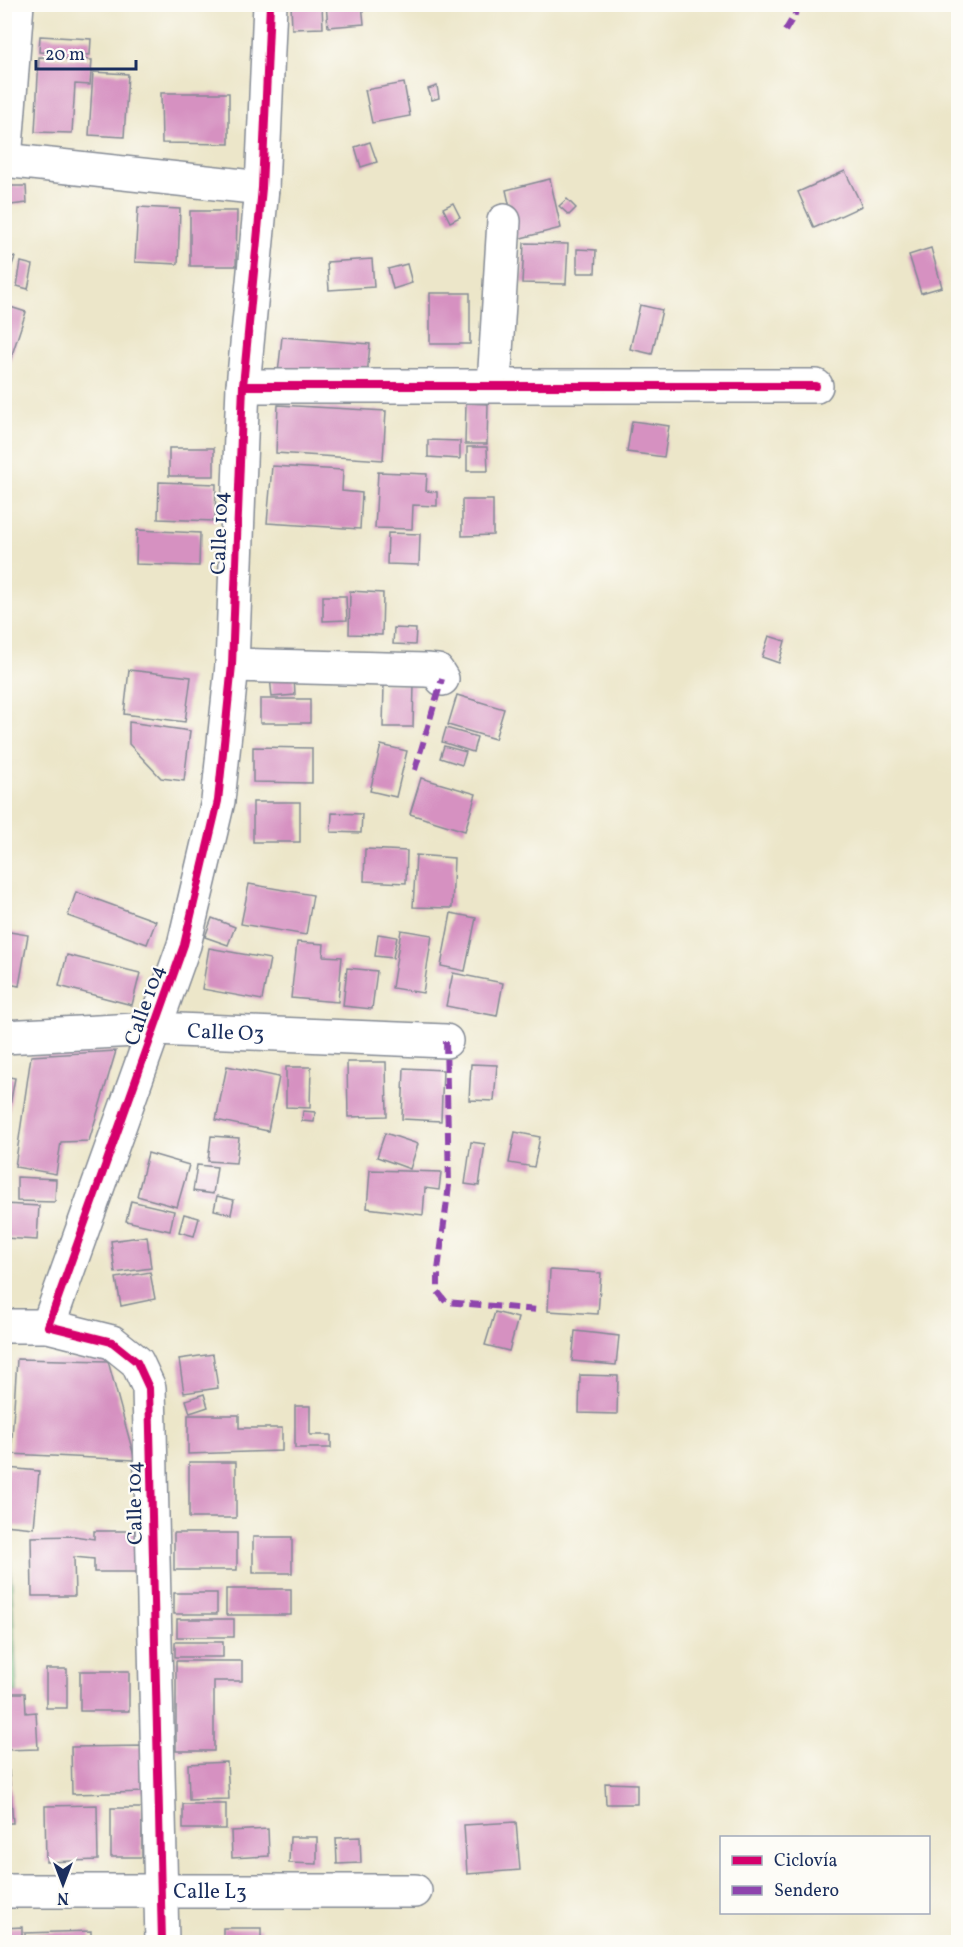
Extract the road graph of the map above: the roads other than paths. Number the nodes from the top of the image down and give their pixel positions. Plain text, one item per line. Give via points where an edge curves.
1 (17, 4) edge
2 (270, 4) edge
3 (5, 160) edge
4 (262, 188) junction
5 (504, 221) dead end
6 (494, 384) junction
7 (243, 386) junction
8 (816, 386) dead end
9 (232, 665) junction
10 (442, 679) dead end
11 (154, 1029) junction
12 (4, 1037) edge
13 (446, 1041) dead end
14 (4, 1326) edge
15 (48, 1326) junction
16 (162, 1890) junction
17 (4, 1891) edge
18 (415, 1891) dead end
19 (162, 1942) edge

1 - 3 street
2 - 4 street, Calle 104
3 - 4 street
4 - 7 street, Calle 104
5 - 6 street
6 - 7 street
6 - 8 street
7 - 9 street, Calle 104
9 - 10 street via 426,670 437,671
9 - 11 street, Calle 104 via 218,801 184,945
11 - 12 street, Calle O3
11 - 13 street, Calle O3
11 - 15 street, Calle 104
14 - 15 street
15 - 16 street, Calle 104 via 112,1342 136,1362 149,1388
16 - 17 street, Calle L3
16 - 18 street, Calle L3
16 - 19 street, Calle 104

